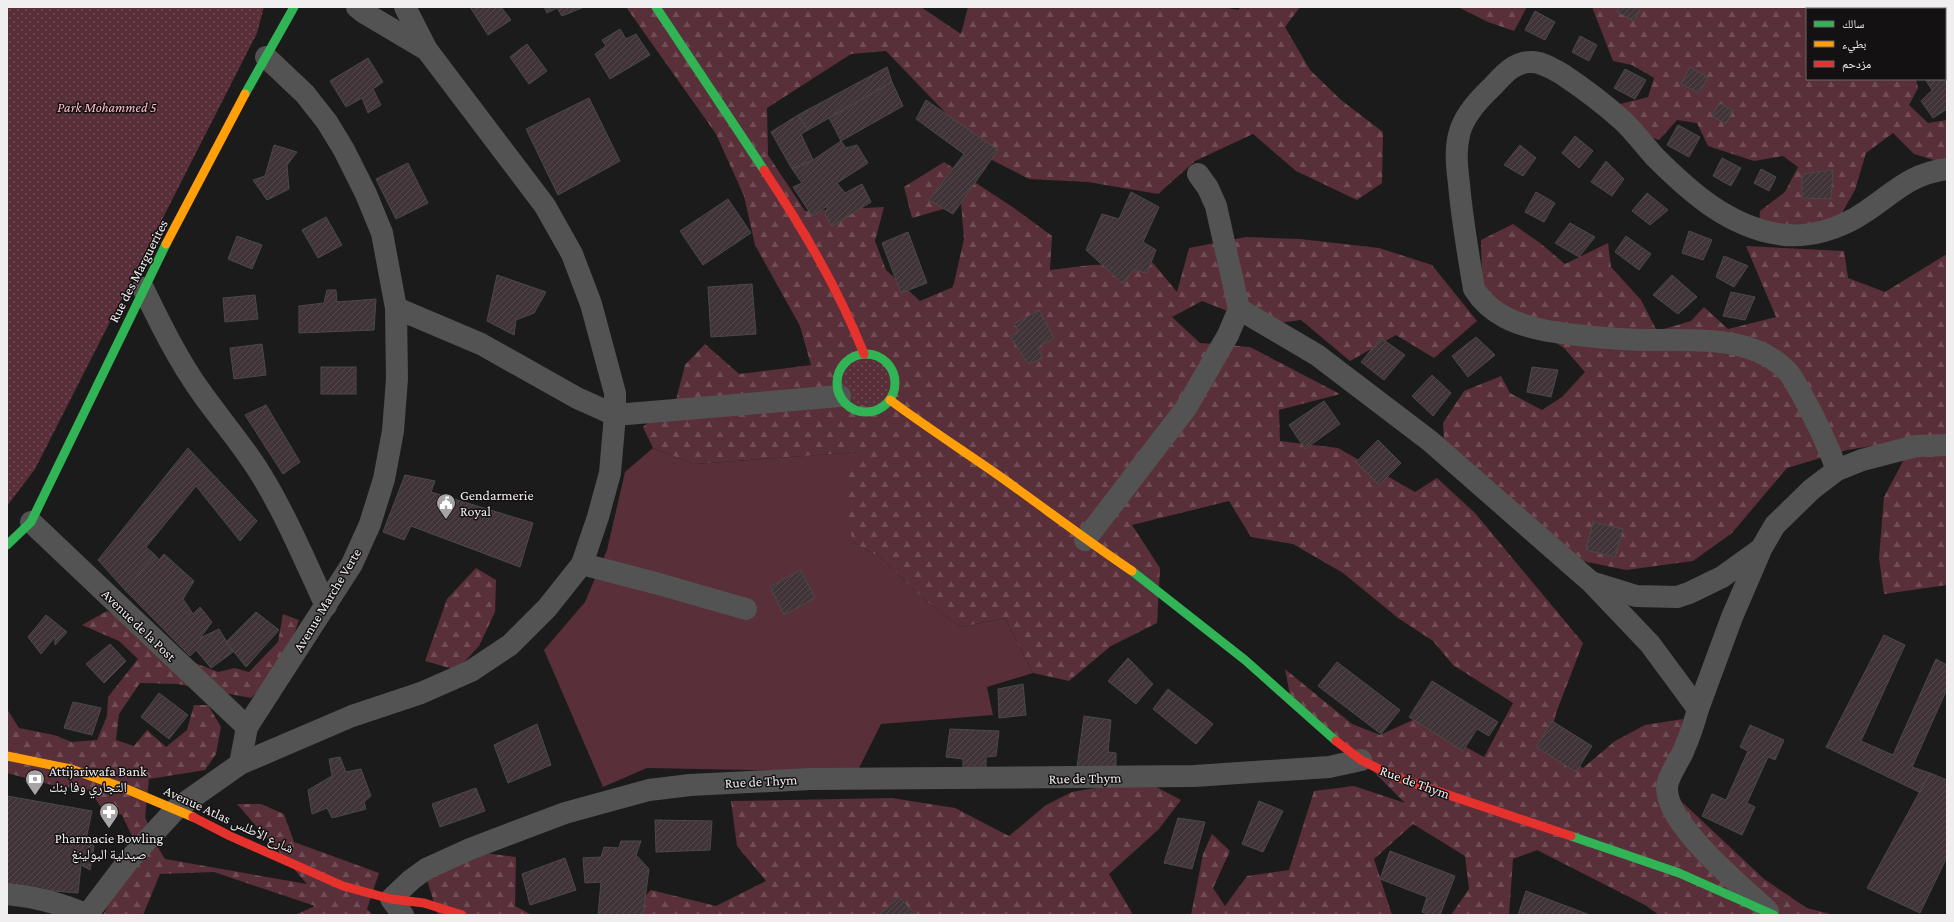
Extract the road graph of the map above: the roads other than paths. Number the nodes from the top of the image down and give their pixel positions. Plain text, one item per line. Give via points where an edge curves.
1 (294, 7) edge
2 (357, 7) edge
3 (405, 7) edge
4 (656, 7) edge
5 (428, 50) junction
6 (266, 57) junction
7 (1947, 169) edge
8 (1198, 174) dead end
9 (143, 288) junction
10 (396, 308) junction
11 (1239, 309) junction
12 (864, 354) junction
13 (840, 396) junction
14 (890, 400) junction
15 (615, 415) junction
16 (1947, 445) edge
17 (1837, 470) junction
18 (31, 522) junction
19 (1085, 540) junction
20 (7, 545) edge
21 (1761, 549) junction
22 (582, 564) junction
23 (1591, 582) junction
24 (326, 606) junction
25 (746, 609) dead end
26 (1698, 709) junction
27 (247, 727) junction
28 (7, 756) edge
29 (1361, 760) junction
30 (240, 764) junction
31 (176, 809) junction
32 (7, 894) edge
33 (403, 908) edge
34 (87, 915) edge
35 (462, 915) edge
36 (1773, 915) edge

1 - 6 street, Rue des Marguerites
2 - 5 street
3 - 5 street
4 - 12 street via 800,224 848,313
5 - 15 street via 545,206 572,254 591,304 615,393
6 - 9 street, Rue des Marguerites
6 - 10 street, Avenue Marche Verte via 305,94 327,122 344,150 382,233
7 - 17 street via 1930,171 1912,179 1891,191 1864,213 1832,229 1798,236 1781,235 1754,230 1713,208 1654,156 1623,121 1596,97 1537,62 1519,64 1506,72 1465,118 1459,134 1459,185 1474,289 1493,311 1507,319 1534,328 1582,336 1692,340 1743,346 1758,352 1789,373 1812,413
8 - 11 street via 1216,206
9 - 18 street, Rue des Marguerites
9 - 24 street via 162,327 200,391 255,466 273,496 289,524
10 - 15 street via 481,344 577,398
10 - 24 street, Avenue Marche Verte via 397,379 393,431 384,479 370,524 352,564
11 - 19 street via 1228,335 1186,408
11 - 23 street via 1317,355 1430,441
12 - 13 street via 853,357 844,364 838,374
12 - 14 street via 875,355 892,368 895,385
13 - 14 street via 847,405 870,412 881,408
13 - 15 street
14 - 19 street via 998,475
15 - 22 street via 610,473
16 - 17 street via 1916,446 1868,458
17 - 21 street via 1812,489 1775,525
18 - 20 street, Rue des Marguerites
18 - 27 street, Avenue de la Post
19 - 29 street via 1132,571 1194,619 1245,660 1325,733
21 - 23 street via 1722,577 1677,597 1636,596
21 - 26 street via 1726,631
22 - 25 street
22 - 30 street via 546,608 510,645 471,671 421,693 352,716
23 - 26 street via 1650,644
24 - 27 street, Avenue Marche Verte
26 - 36 street via 1693,728 1667,784 1668,797 1681,823 1701,848
27 - 30 street, Avenue Marche Verte
28 - 31 street, Avenue Atlas شارع الأطلس via 71,769
29 - 33 street, Rue de Thym via 1329,767 1194,776 811,779 690,785 649,790 565,813 470,848 426,869 411,880
29 - 36 street, Rue de Thym via 1395,777 1679,873
30 - 31 street
31 - 33 street, Avenue Atlas شارع الأطلس via 343,886
31 - 34 street via 128,860
32 - 34 street via 46,899
33 - 35 street, Avenue Atlas شارع الأطلس via 424,903

